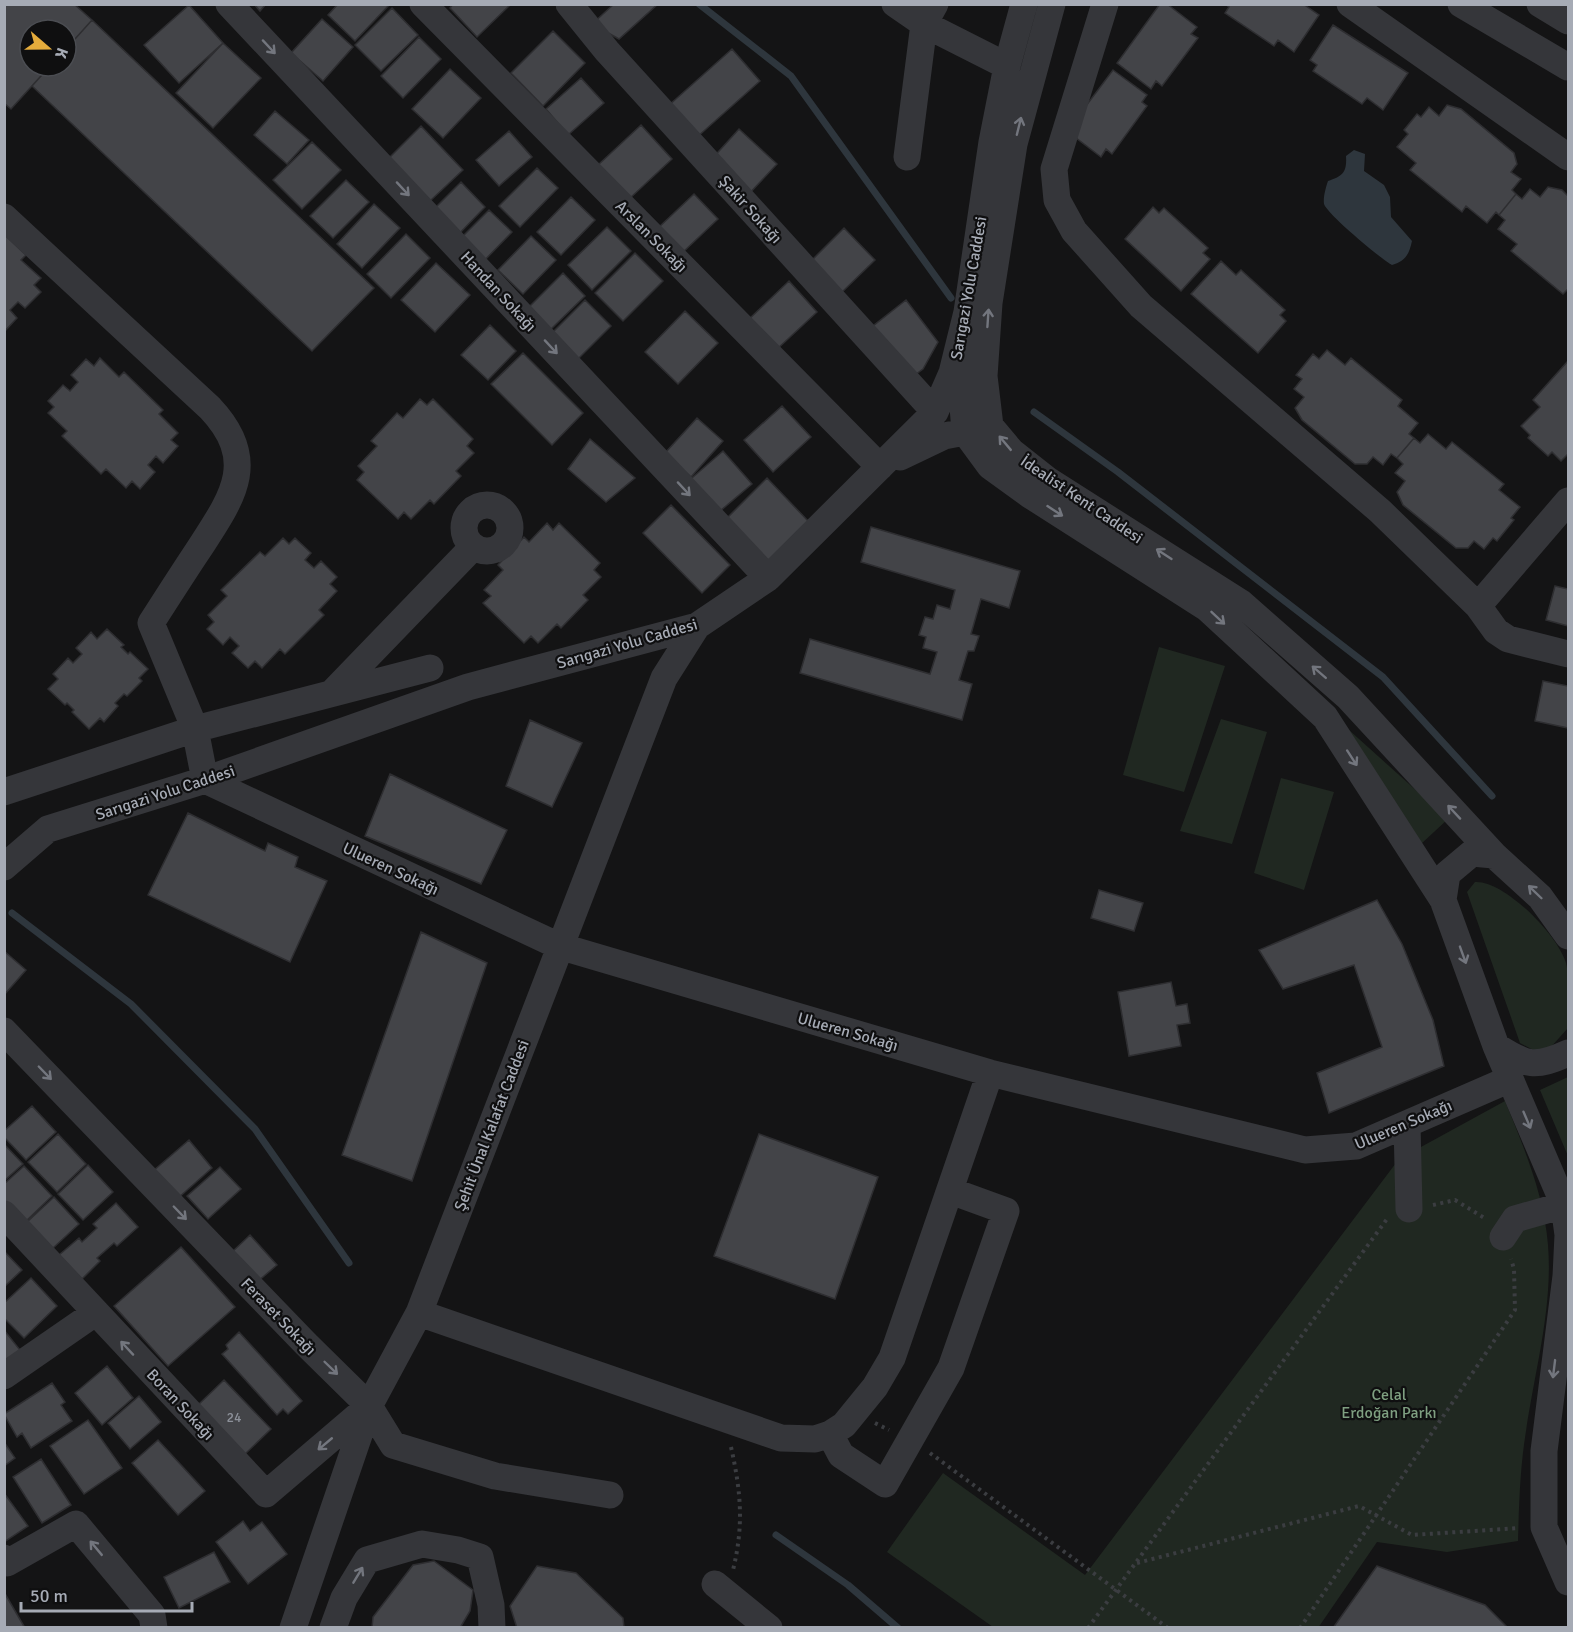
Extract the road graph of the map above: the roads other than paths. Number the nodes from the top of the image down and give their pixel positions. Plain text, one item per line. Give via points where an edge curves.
1 (229, 4) edge
2 (423, 4) edge
3 (569, 4) edge
4 (895, 4) edge
5 (1024, 4) edge
6 (1052, 4) edge
7 (1105, 4) edge
8 (1350, 4) edge
9 (1461, 4) edge
10 (1540, 4) edge
11 (930, 14) edge
12 (1569, 21) edge
13 (1007, 66) junction
14 (1569, 68) edge
15 (907, 157) dead end
16 (1569, 157) edge
17 (4, 217) edge
18 (967, 312) junction
19 (984, 376) junction
20 (935, 412) junction
21 (965, 432) junction
22 (880, 467) junction
23 (1569, 501) edge
24 (473, 547) dead end
25 (768, 578) junction
26 (1478, 606) junction
27 (697, 626) junction
28 (1569, 654) edge
29 (430, 668) dead end
30 (334, 691) junction
31 (195, 729) junction
32 (205, 780) junction
33 (4, 792) edge
34 (1494, 855) junction
35 (4, 867) edge
36 (1443, 900) junction
37 (1569, 936) edge
38 (559, 946) junction
39 (4, 1031) edge
40 (1496, 1046) junction
41 (1569, 1053) edge
42 (990, 1073) junction
43 (1510, 1079) junction
44 (1407, 1124) junction
45 (951, 1191) junction
46 (1564, 1205) junction
47 (1409, 1209) road end
48 (4, 1214) edge
49 (1503, 1238) road end
50 (95, 1313) junction
51 (419, 1313) junction
52 (4, 1376) edge
53 (369, 1406) junction
54 (831, 1434) junction
55 (610, 1495) dead end
56 (4, 1558) edge
57 (1569, 1582) edge
58 (715, 1584) road end
59 (154, 1628) edge
60 (293, 1628) edge
61 (333, 1628) edge
62 (492, 1628) edge
63 (769, 1628) edge

1 -> 25 street, Handan Sokağı
2 - 22 street, Arslan Sokağı
3 - 20 street, Şakir Sokağı via 607,51
4 - 11 street
5 - 13 street, Sarıgazi Yolu Caddesi
19 -> 6 street, İdealist Kent Caddesi via 989,303 1014,144
7 - 26 street via 1054,169 1057,200 1074,231 1141,306 1380,511
8 - 16 street
9 - 14 street
10 - 12 street
11 - 13 street
11 - 15 street
13 - 18 street, Sarıgazi Yolu Caddesi
17 - 31 street via 210,408 234,447 237,471 230,501 151,623
18 - 20 street, Sarıgazi Yolu Caddesi via 952,373
18 - 21 street via 961,381
19 - 21 street via 981,410
34 -> 19 street, İdealist Kent Caddesi via 1348,697 1241,603 1049,481 1011,451 990,426
20 - 22 street, Sarıgazi Yolu Caddesi
21 - 22 street via 944,436
21 -> 36 street, İdealist Kent Caddesi via 998,472 1207,608 1325,717
22 - 25 street, Sarıgazi Yolu Caddesi
23 - 26 street
24 - 30 street
25 - 27 street, Sarıgazi Yolu Caddesi
26 - 28 street via 1496,631 1508,639
27 - 32 street, Sarıgazi Yolu Caddesi via 468,687
27 - 38 street, Şehit Ünal Kalafat Caddesi via 664,678
29 - 30 street
30 - 31 street
31 - 32 street
31 - 33 street
32 - 35 street, Sarıgazi Yolu Caddesi via 48,829
32 - 38 street, Ulueren Sokağı
34 - 36 street via 1472,853 1448,874
37 -> 34 street, İdealist Kent Caddesi via 1540,897
36 -> 40 street, İdealist Kent Caddesi
38 - 42 street, Ulueren Sokağı
38 - 51 street, Şehit Ünal Kalafat Caddesi
39 -> 53 street, Feraset Sokağı
40 - 41 street via 1521,1062 1544,1064
40 - 43 street, İdealist Kent Caddesi
42 - 44 street, Ulueren Sokağı via 1305,1150 1356,1146
42 - 45 street
43 - 44 street, Ulueren Sokağı
43 -> 46 street, İdealist Kent Caddesi
44 - 47 street
45 - 54 street via 892,1358 856,1412
45 - 54 street via 1006,1211 951,1368 885,1484 841,1455
46 - 49 street via 1515,1219
46 -> 57 street, İdealist Kent Caddesi via 1568,1235 1566,1276 1544,1451 1544,1527
48 - 50 street, Boran Sokağı
50 - 52 street
53 -> 50 street, Boran Sokağı via 266,1494
51 - 53 street, Şehit Ünal Kalafat Caddesi
51 - 54 street via 724,1420 797,1441
53 - 55 street, Feraset Sokağı via 393,1445 495,1476
53 - 60 street, Şehit Ünal Kalafat Caddesi
59 -> 56 street via 152,1615 76,1524 7,1563
58 - 63 street
61 -> 62 street via 344,1598 367,1560 422,1544 480,1557

